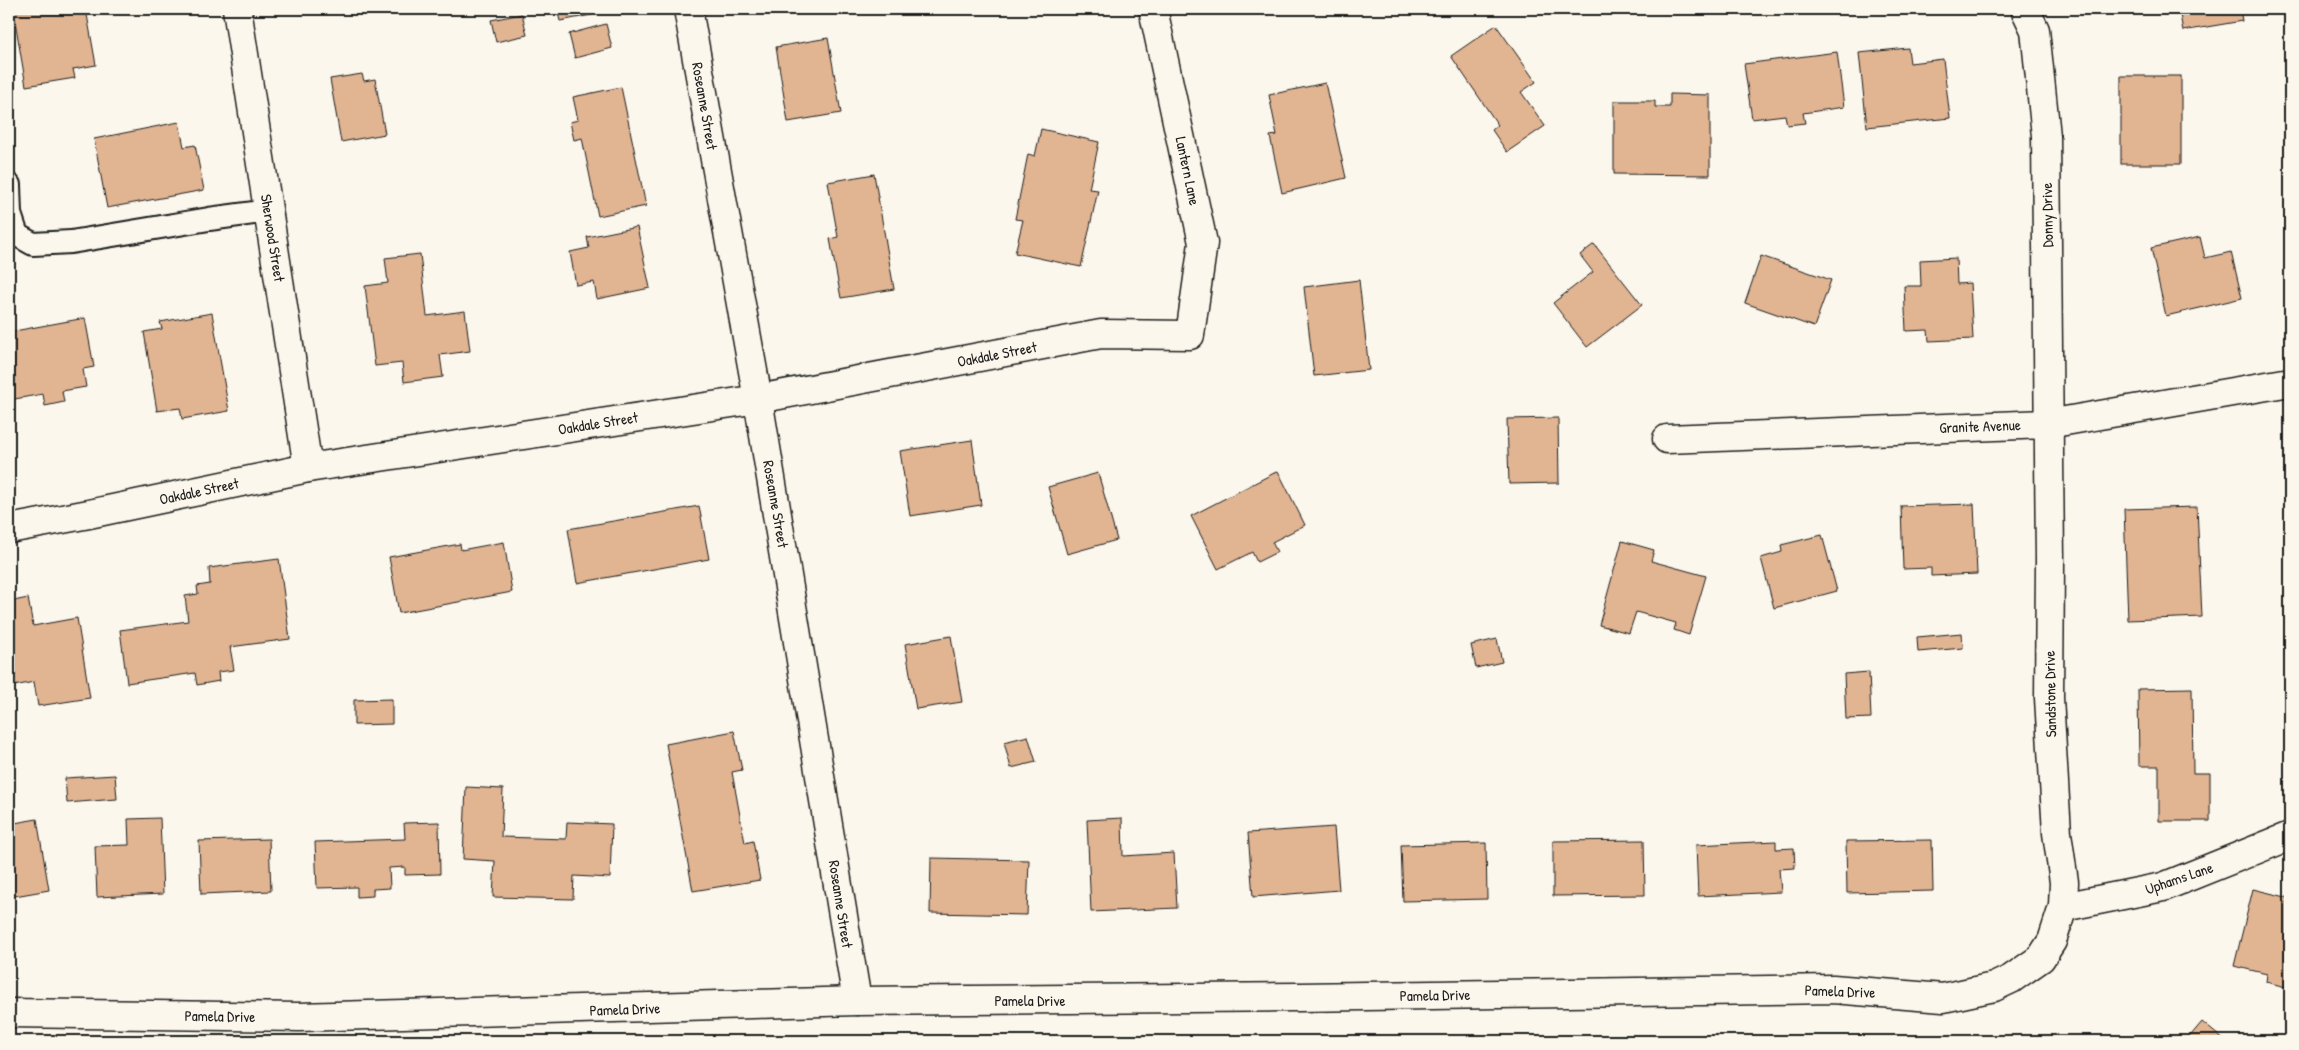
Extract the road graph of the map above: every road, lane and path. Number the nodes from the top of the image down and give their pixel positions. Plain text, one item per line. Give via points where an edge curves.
1 (237, 9) edge
2 (688, 9) edge
3 (1153, 9) edge
4 (2025, 9) edge
5 (9, 185) edge
6 (269, 211) junction
7 (1190, 335) joint
8 (2290, 382) edge
9 (758, 399) junction
10 (2048, 424) junction
11 (1667, 439) dead end
12 (308, 468) junction
13 (9, 529) edge
14 (2290, 836) edge
15 (2063, 907) junction
16 (2041, 958) joint
17 (857, 1001) junction
18 (9, 1013) edge

1 - 6 street, Sherwood Street
2 - 9 street, Roseanne Street
3 - 7 street, Lantern Lane via 1204,243
4 - 10 street, Donny Drive via 2035,30 2046,136
5 - 6 lane via 10,214 17,235 32,244 71,242
6 - 12 street, Sherwood Street
7 - 9 street, Oakdale Street via 1101,334
8 - 10 street, Granite Avenue
9 - 12 street, Oakdale Street
9 - 17 street, Roseanne Street
10 - 11 street, Granite Avenue
10 - 15 street, Sandstone Drive via 2049,698 2057,833 2064,882
12 - 13 street, Oakdale Street
14 - 15 street, Uphams Lane via 2163,887
15 - 16 street, Sandstone Drive via 2052,941
16 - 17 street, Pamela Drive via 2017,976 1994,987 1943,998 1832,989
17 - 18 street, Pamela Drive via 299,1017

